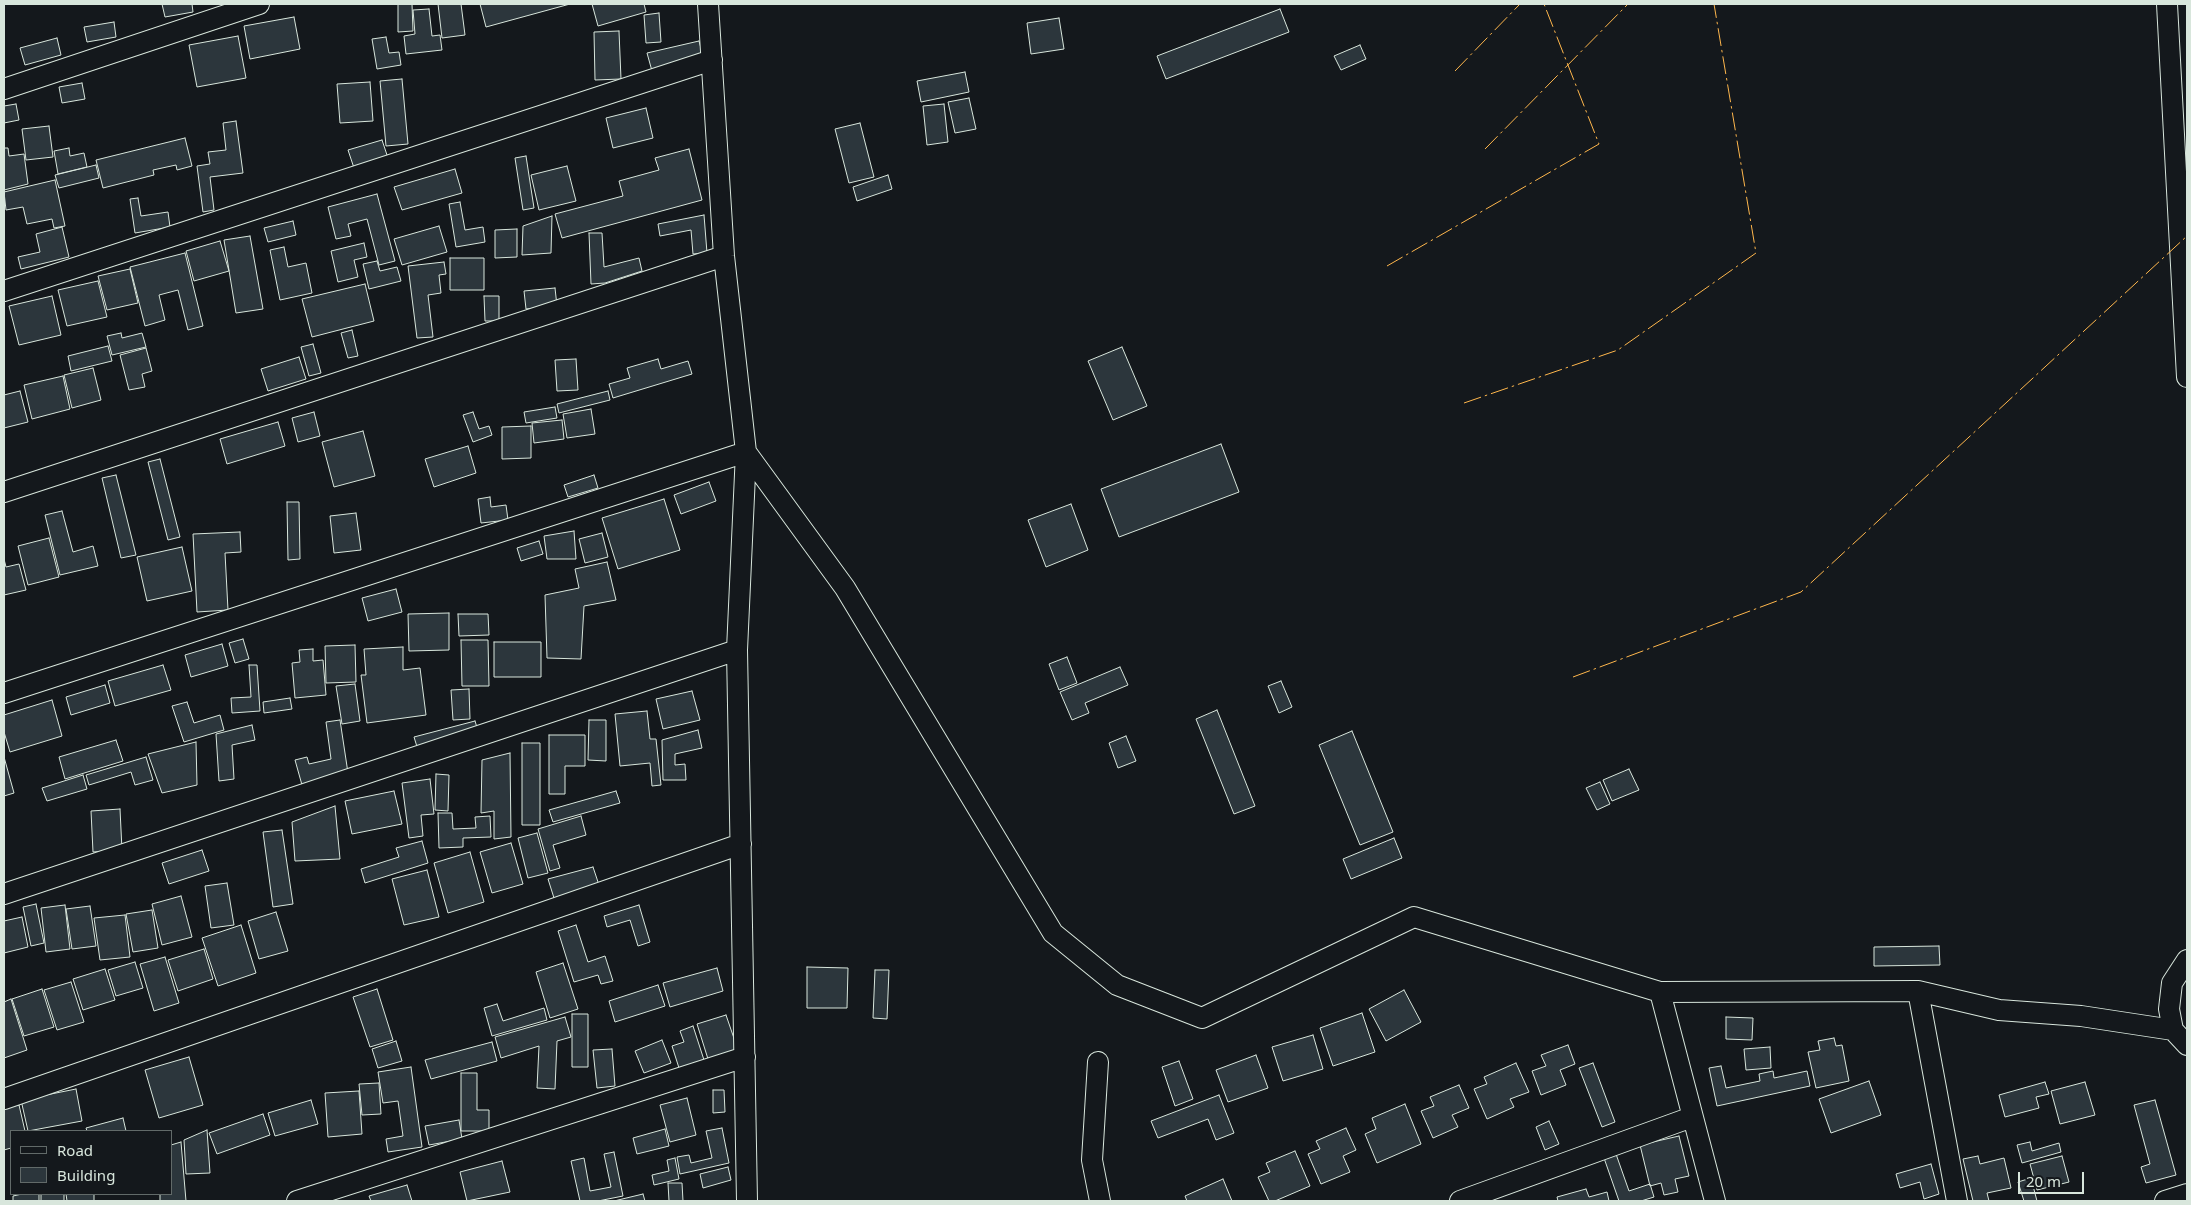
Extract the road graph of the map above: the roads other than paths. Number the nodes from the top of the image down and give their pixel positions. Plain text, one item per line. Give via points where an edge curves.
1 (259, 4) edge
2 (708, 4) edge
3 (2167, 4) edge
4 (712, 60) junction
5 (4, 89) edge
6 (724, 256) junction
7 (4, 291) edge
8 (2187, 377) edge
9 (746, 452) junction
10 (4, 492) edge
11 (737, 650) junction
12 (4, 693) edge
13 (741, 844) junction
14 (4, 894) edge
15 (2187, 960) edge
16 (1918, 991) junction
17 (1660, 992) junction
18 (2173, 1030) junction
19 (2187, 1045) edge
20 (745, 1057) junction
21 (1098, 1062) dead end
22 (4, 1098) edge
23 (1692, 1117) junction
24 (2187, 1194) edge
25 (296, 1201) edge
26 (748, 1201) edge
27 (1100, 1201) edge
28 (1460, 1201) edge
29 (1715, 1201) edge
30 (1957, 1201) edge
31 (2165, 1201) edge

1 - 5 street
2 - 4 street
3 - 8 street
4 - 6 street
4 - 7 street
6 - 9 street
6 - 10 street
9 - 11 street
9 - 12 street
9 - 17 street via 845,588 1053,933 1117,985 1202,1018 1414,917
11 - 13 street
11 - 14 street
13 - 20 street
13 - 22 street
15 - 18 street via 2172,983 2169,1009
16 - 17 street
16 - 18 street via 1999,1010 2082,1016
16 - 30 street
17 - 23 street
18 - 19 street
20 - 25 street
20 - 26 street
21 - 27 street via 1092,1160
23 - 28 street
23 - 29 street
24 - 31 street

